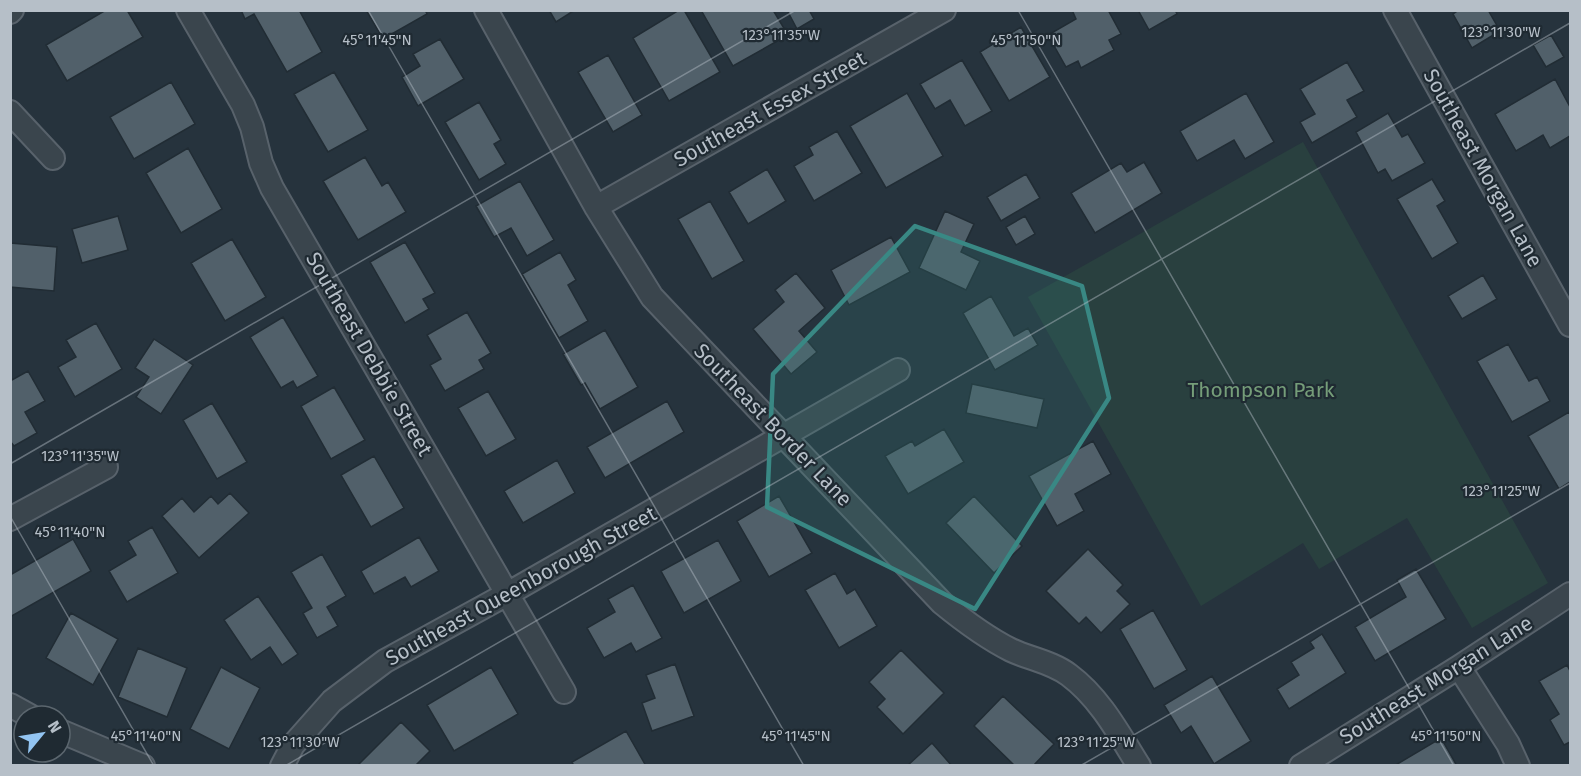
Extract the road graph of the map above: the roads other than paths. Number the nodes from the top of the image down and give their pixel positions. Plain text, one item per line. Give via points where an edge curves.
1 (188, 10) edge
2 (486, 10) edge
3 (944, 10) edge
4 (1395, 10) edge
5 (10, 112) edge
6 (53, 158) dead end
7 (596, 207) junction
8 (1570, 322) edge
9 (898, 370) dead end
10 (785, 436) junction
11 (106, 467) dead end
12 (10, 519) edge
13 (509, 593) junction
14 (1570, 594) edge
15 (1460, 667) junction
16 (564, 692) dead end
17 (72, 736) edge
18 (143, 765) edge
19 (282, 765) edge
20 (1139, 765) edge
21 (1301, 765) edge
22 (1518, 765) edge

1 - 13 street, Southeast Debbie Street via 243,105 272,188
2 - 7 street, Southeast Border Lane
3 - 7 street, Southeast Essex Street
4 - 8 street, Southeast Morgan Lane
5 - 6 street
7 - 10 street, Southeast Border Lane via 652,297
9 - 10 street, Southeast Queenborough Street
10 - 13 street, Southeast Queenborough Street
10 - 20 street, Southeast Border Lane via 942,603 976,631 1012,651 1067,673 1084,687
11 - 12 street
13 - 16 street, Southeast Debbie Street
13 - 19 street, Southeast Queenborough Street via 385,661 332,701 293,745
14 - 15 street, Southeast Morgan Lane
15 - 21 street, Southeast Morgan Lane
15 - 22 street
17 - 18 street

